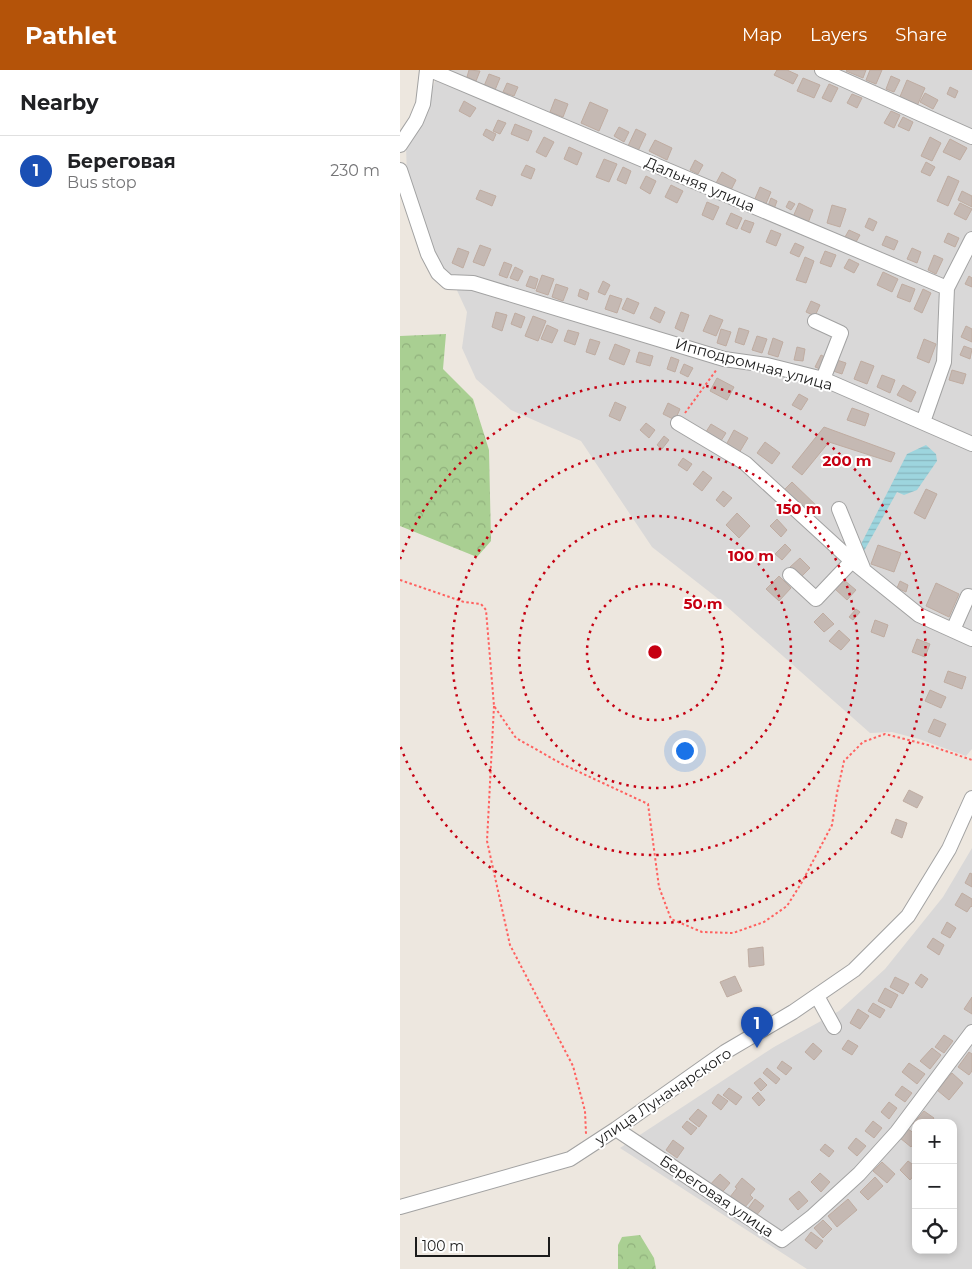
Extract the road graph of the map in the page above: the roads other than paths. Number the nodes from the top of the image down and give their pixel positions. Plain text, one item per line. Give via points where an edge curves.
1 (428, 70) edge
2 (822, 70) edge
3 (972, 137) edge
4 (400, 146) edge
5 (400, 170) edge
6 (972, 239) edge
7 (947, 288) junction
8 (815, 321) dead end
9 (823, 379) junction
10 (923, 422) junction
11 (678, 423) road end
12 (972, 444) edge
13 (839, 509) dead end
14 (852, 561) junction
15 (864, 571) junction
16 (790, 575) dead end
17 (972, 597) edge
18 (954, 630) junction
19 (972, 639) edge
20 (972, 798) edge
21 (817, 996) junction
22 (834, 1027) dead end
23 (972, 1032) edge
24 (616, 1129) junction
25 (400, 1207) edge

1 - 4 street via 423,104
1 - 7 street, Дальняя улица
2 - 3 street
5 - 9 street, Ипподромная улица via 428,254 438,273 448,282 473,283 724,359 767,365
6 - 7 street
7 - 10 street via 944,362
8 - 9 street via 841,333
9 - 10 street, Ипподромная улица
10 - 12 street, Ипподромная улица
11 - 14 street via 745,463
13 - 15 street
14 - 15 street
14 - 16 street via 816,599
15 - 18 street via 919,615
17 - 18 street via 968,596
18 - 19 street
20 - 21 street, улица Луначарского via 948,849 908,916 854,970
21 - 22 street
21 - 24 street, улица Луначарского via 725,1052
23 - 24 street, Береговая улица via 897,1132 860,1174 782,1240
24 - 25 street, улица Луначарского via 570,1158

